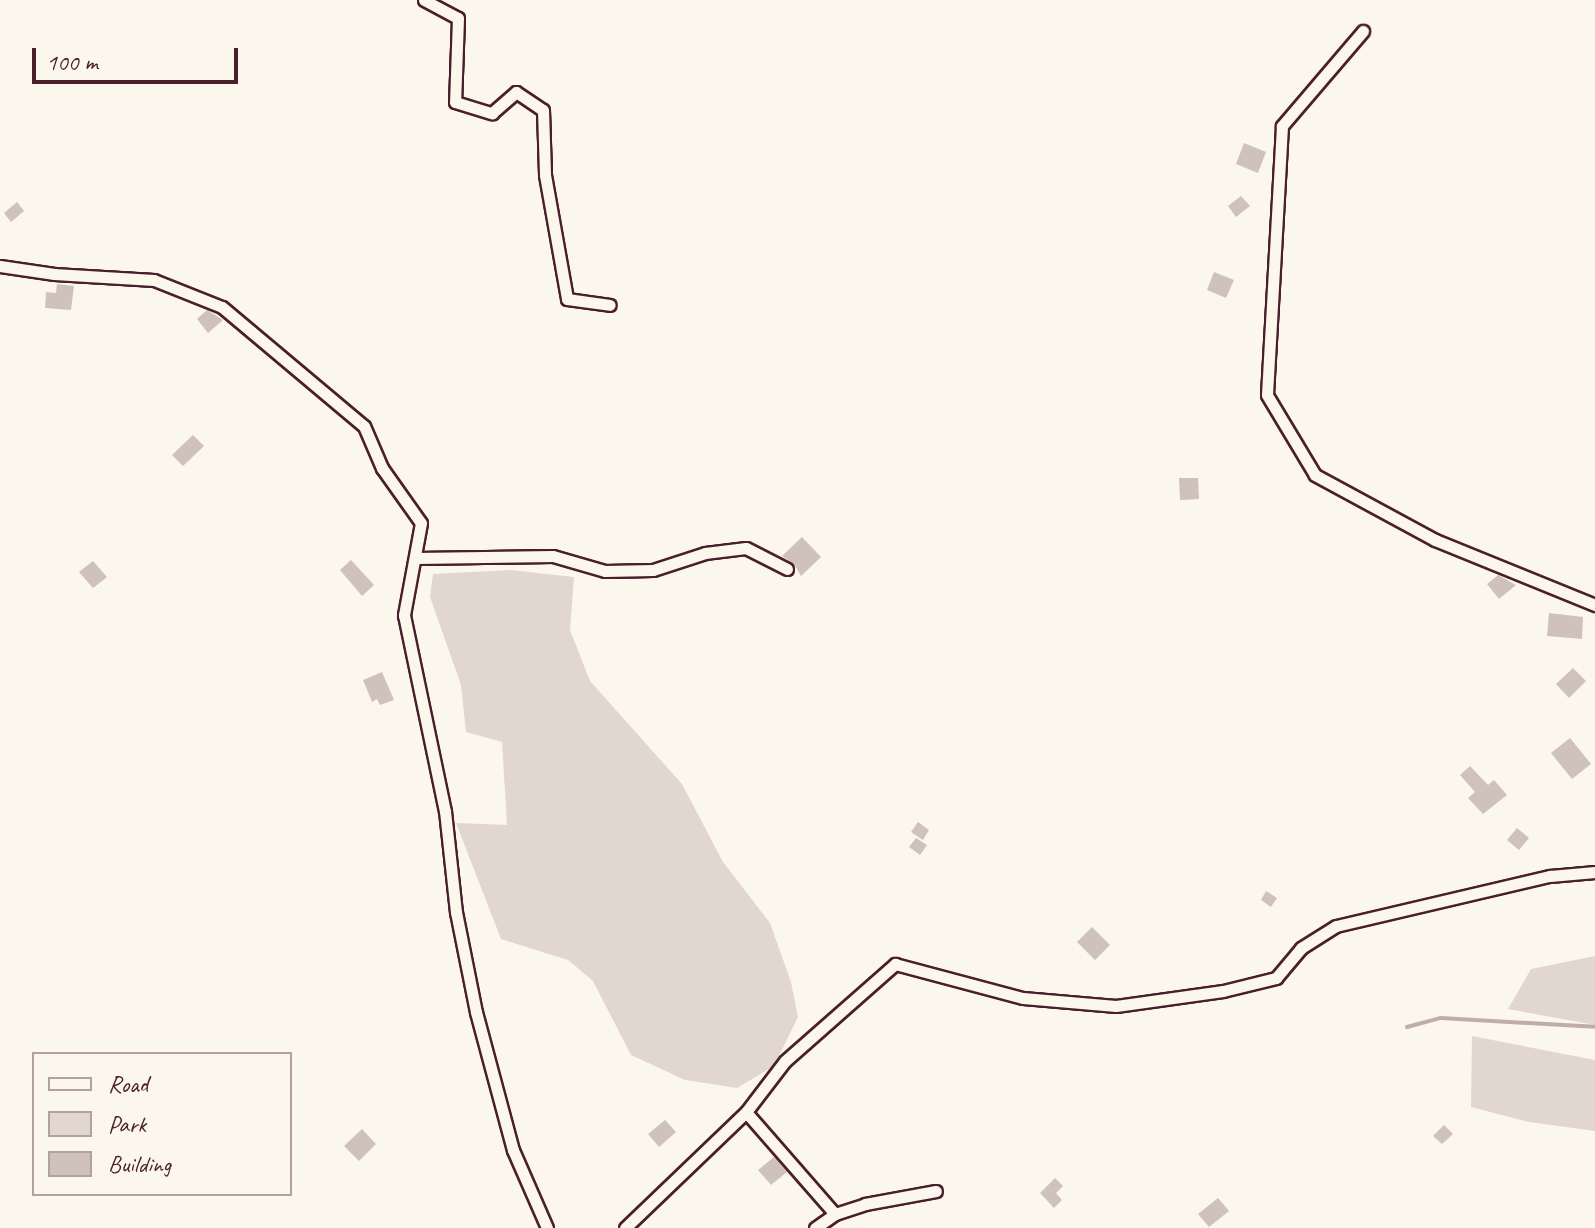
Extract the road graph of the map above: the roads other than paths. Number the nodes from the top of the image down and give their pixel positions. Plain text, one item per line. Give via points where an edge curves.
1 (424, 0) edge
2 (1363, 31) dead end
3 (0, 266) edge
4 (610, 305) dead end
5 (416, 558) junction
6 (787, 569) dead end
7 (1595, 605) edge
8 (1595, 872) edge
9 (746, 1112) junction
10 (936, 1191) dead end
11 (835, 1214) junction
12 (547, 1228) edge
13 (625, 1228) edge
14 (815, 1228) edge

1 - 4 street via 458,18 455,102 492,113 516,92 543,110 545,175 567,299
2 - 7 street via 1282,126 1267,395 1315,475 1435,540
3 - 5 street via 154,280 222,307 364,426 382,468 421,523
5 - 6 street via 553,556 605,571 653,570 705,553 746,548
5 - 12 street via 404,615 445,811 476,1012 513,1150
8 - 9 street via 1550,876 1336,926 1301,948 1276,978 1116,1006 1023,998 895,964 785,1061
9 - 11 street
9 - 13 street
10 - 11 street
11 - 14 street

